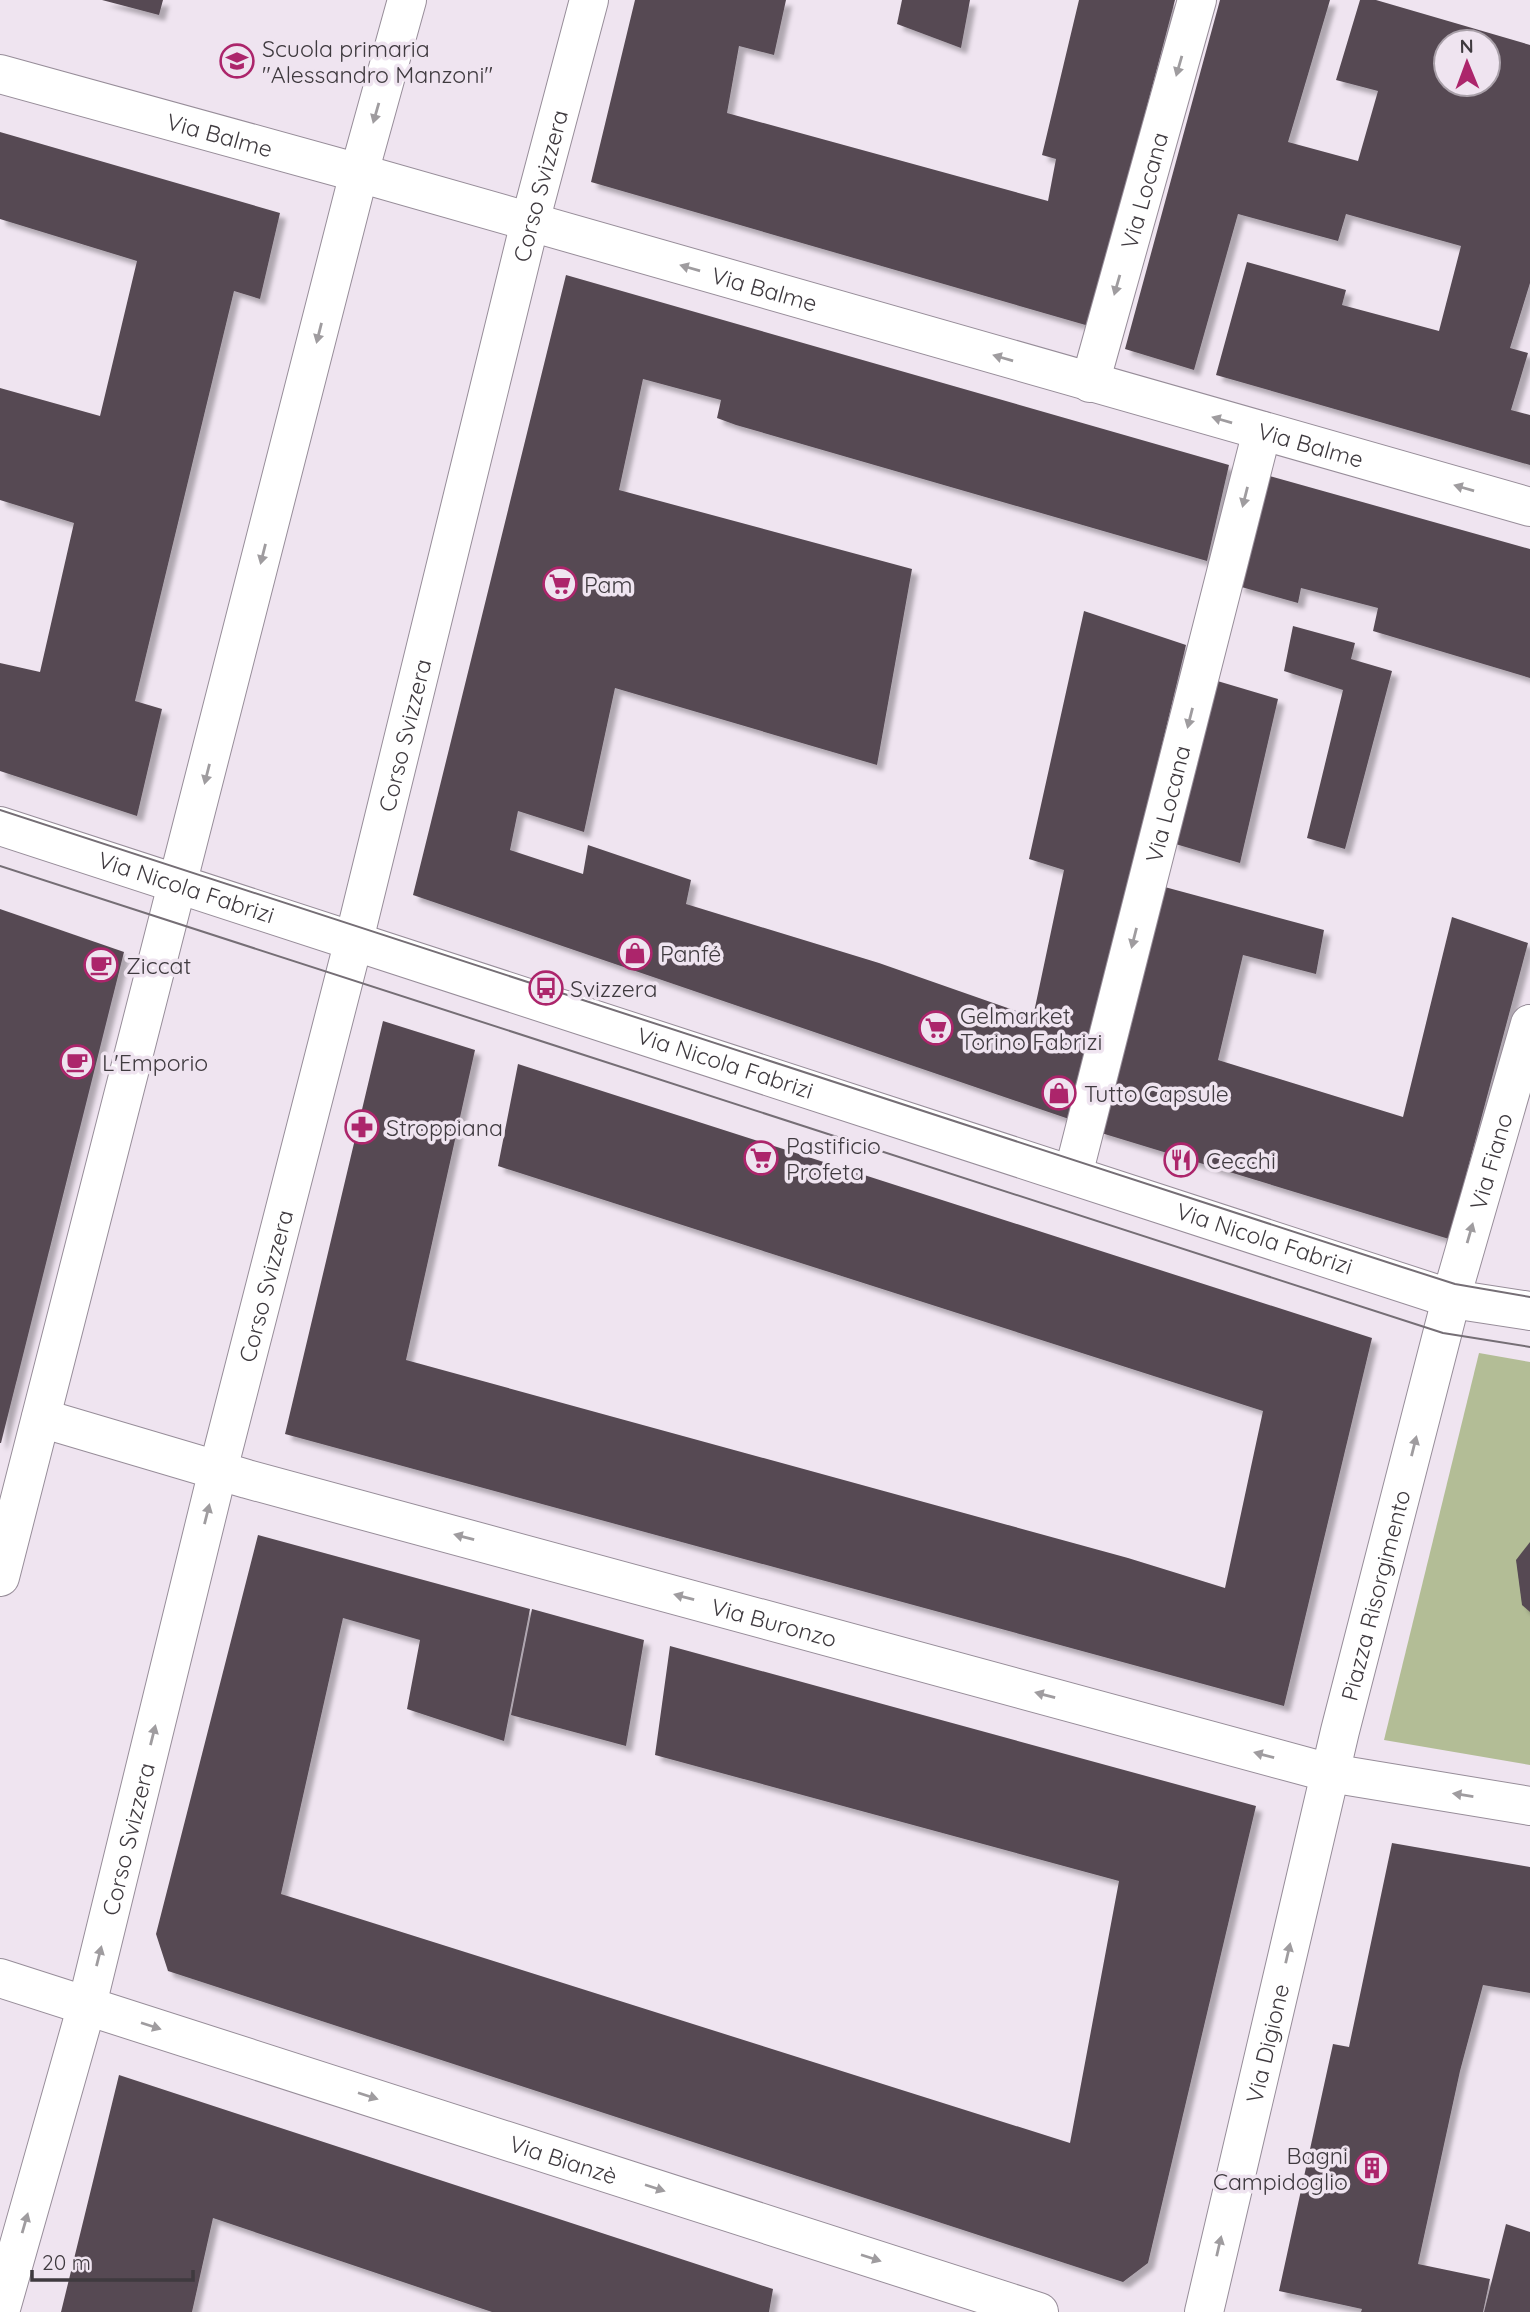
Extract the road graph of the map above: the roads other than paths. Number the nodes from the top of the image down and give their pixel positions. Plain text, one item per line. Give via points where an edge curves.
1 (407, 0) edge
2 (589, 0) edge
3 (1197, 0) edge
4 (0, 74) edge
5 (359, 173) junction
6 (530, 222) junction
7 (1090, 383) junction
8 (1262, 431) junction
9 (1530, 507) edge
10 (0, 826) edge
11 (178, 886) junction
12 (355, 940) junction
13 (1530, 1024) edge
14 (1073, 1175) junction
15 (1452, 1298) junction
16 (1530, 1311) edge
17 (41, 1418) junction
18 (218, 1470) junction
19 (0, 1577) edge
20 (1330, 1773) junction
21 (1530, 1806) edge
22 (0, 1978) edge
23 (87, 2005) junction
24 (0, 2312) edge
25 (1038, 2312) edge
26 (1204, 2312) edge

1 -> 5 street
2 - 6 street, Corso Svizzera
3 -> 7 street, Via Locana
4 - 5 street, Via Balme
5 - 6 street, Via Balme
5 -> 11 street
7 -> 6 street, Via Balme
6 - 12 street, Corso Svizzera
8 -> 7 street, Via Balme
9 -> 8 street, Via Balme
8 -> 14 street, Via Locana
10 - 11 street, Via Nicola Fabrizi
11 - 12 street, Via Nicola Fabrizi
11 - 17 street
12 - 14 street, Via Nicola Fabrizi
12 - 18 street, Corso Svizzera
15 -> 13 street, Via Fiano
14 - 15 street, Via Nicola Fabrizi
15 - 16 street
20 -> 15 street, Piazza Risorgimento
17 - 18 street
17 - 19 street
20 -> 18 street, Via Buronzo
23 -> 18 street, Corso Svizzera
21 -> 20 street
26 -> 20 street, Via Digione
22 - 23 street
24 -> 23 street, Corso Svizzera
23 -> 25 street, Via Bianzè

